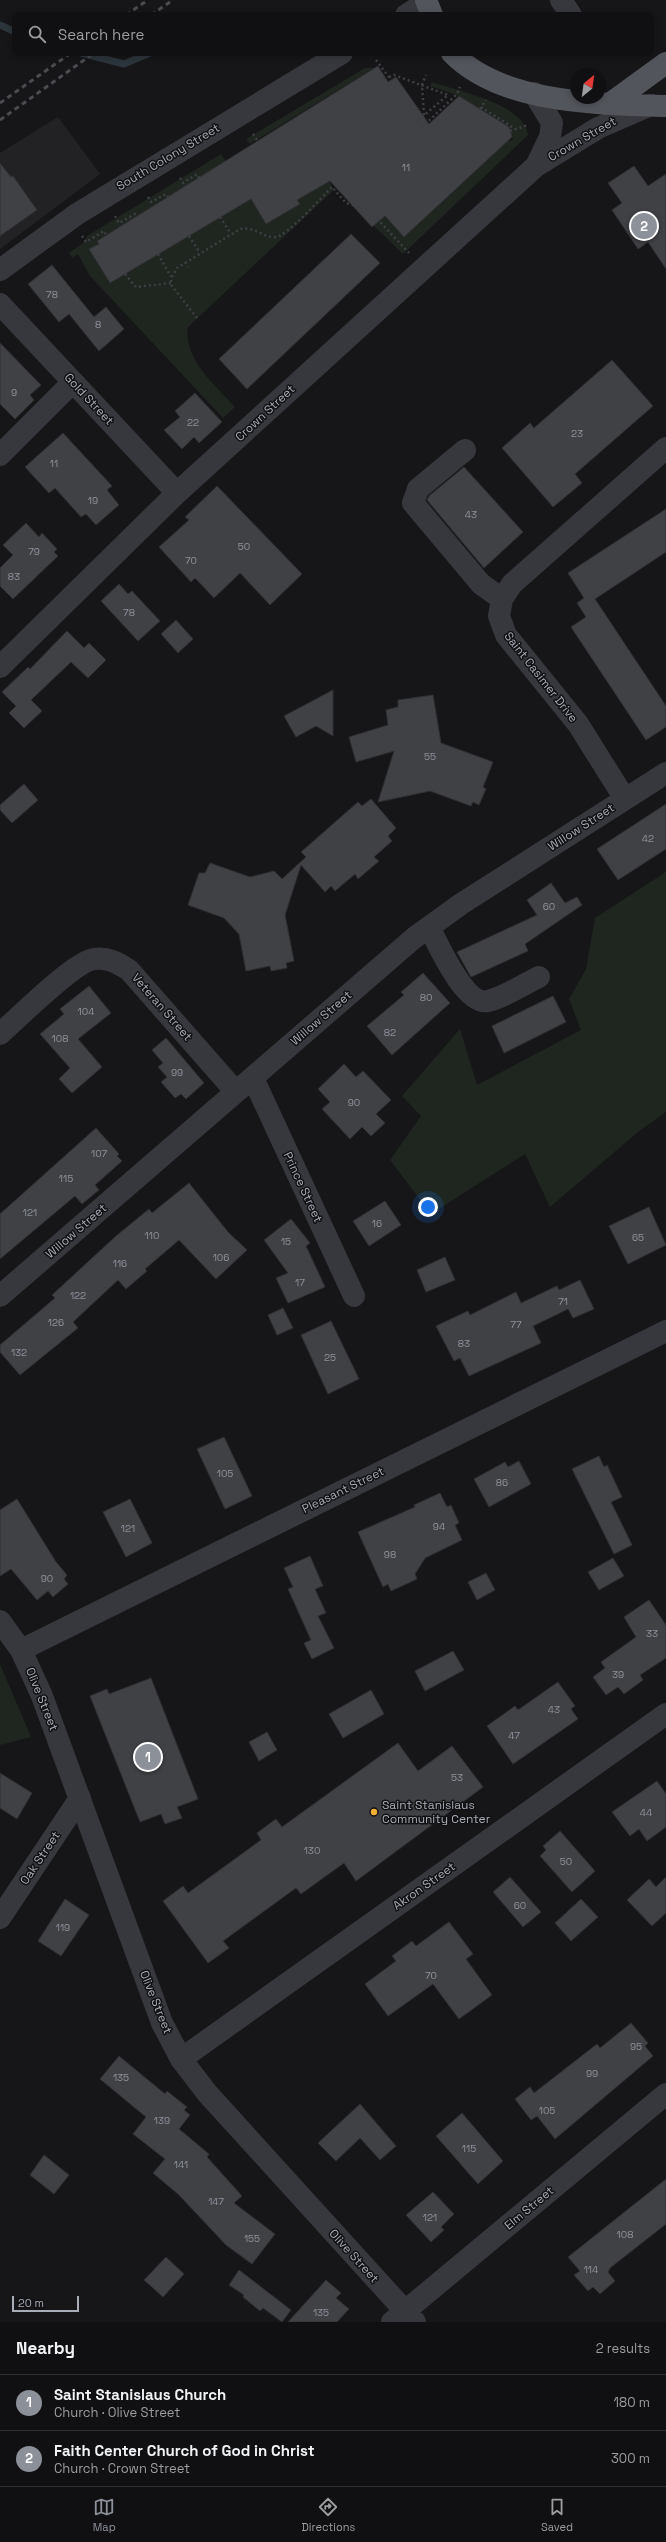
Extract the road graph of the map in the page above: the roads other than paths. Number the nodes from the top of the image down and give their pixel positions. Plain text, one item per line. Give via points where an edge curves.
1 (561, 0) edge
2 (428, 6) edge
3 (413, 12) edge
4 (569, 12) edge
5 (337, 56) edge
6 (455, 56) edge
7 (666, 63) edge
8 (534, 93) junction
9 (611, 103) junction
10 (659, 105) edge
11 (536, 166) junction
12 (0, 270) edge
13 (0, 304) edge
14 (73, 382) junction
15 (666, 448) edge
16 (465, 450) dead end
17 (0, 455) edge
18 (177, 493) junction
19 (502, 599) junction
20 (0, 667) edge
21 (666, 773) edge
22 (625, 799) junction
23 (429, 927) junction
24 (538, 977) dead end
25 (0, 1034) edge
26 (253, 1078) junction
27 (236, 1092) junction
28 (0, 1296) edge
29 (354, 1296) dead end
30 (666, 1331) edge
31 (0, 1620) edge
32 (21, 1650) junction
33 (666, 1714) edge
34 (80, 1798) junction
35 (0, 1918) edge
36 (181, 2059) junction
37 (666, 2094) edge
38 (403, 2318) edge

1 - 4 street
2 - 3 street
5 - 12 street, South Colony Street via 83,210
6 - 8 main road via 469,68 490,80
7 - 9 main road, Crown Street
8 - 9 main road
8 - 11 street, Crown Street via 552,123 550,137
9 - 10 main road
10 - 11 street, Crown Street via 598,128
11 - 18 street, Crown Street
13 - 14 street, Gold Street
14 - 17 street
14 - 18 street, Gold Street
15 - 19 street, Saint Casimer Drive via 512,584
16 - 19 street via 418,489 412,503 481,584
18 - 20 street, Crown Street
19 - 22 street, Saint Casimer Drive via 499,616 506,635 578,724
21 - 22 street, Willow Street
22 - 23 street, Willow Street
23 - 24 street via 460,984 475,998 487,1002
23 - 26 street, Willow Street
25 - 27 street, Veteran Street via 76,968 94,959 114,961 129,970
26 - 27 street, Willow Street
26 - 29 street, Prince Street
27 - 28 street, Willow Street
30 - 32 street, Pleasant Street
31 - 32 street, Olive Street
32 - 34 street, Olive Street via 42,1696
33 - 36 street, Akron Street
34 - 35 street, Oak Street
34 - 36 street, Olive Street via 162,2023
36 - 38 street, Olive Street via 207,2093
37 - 38 street, Elm Street

